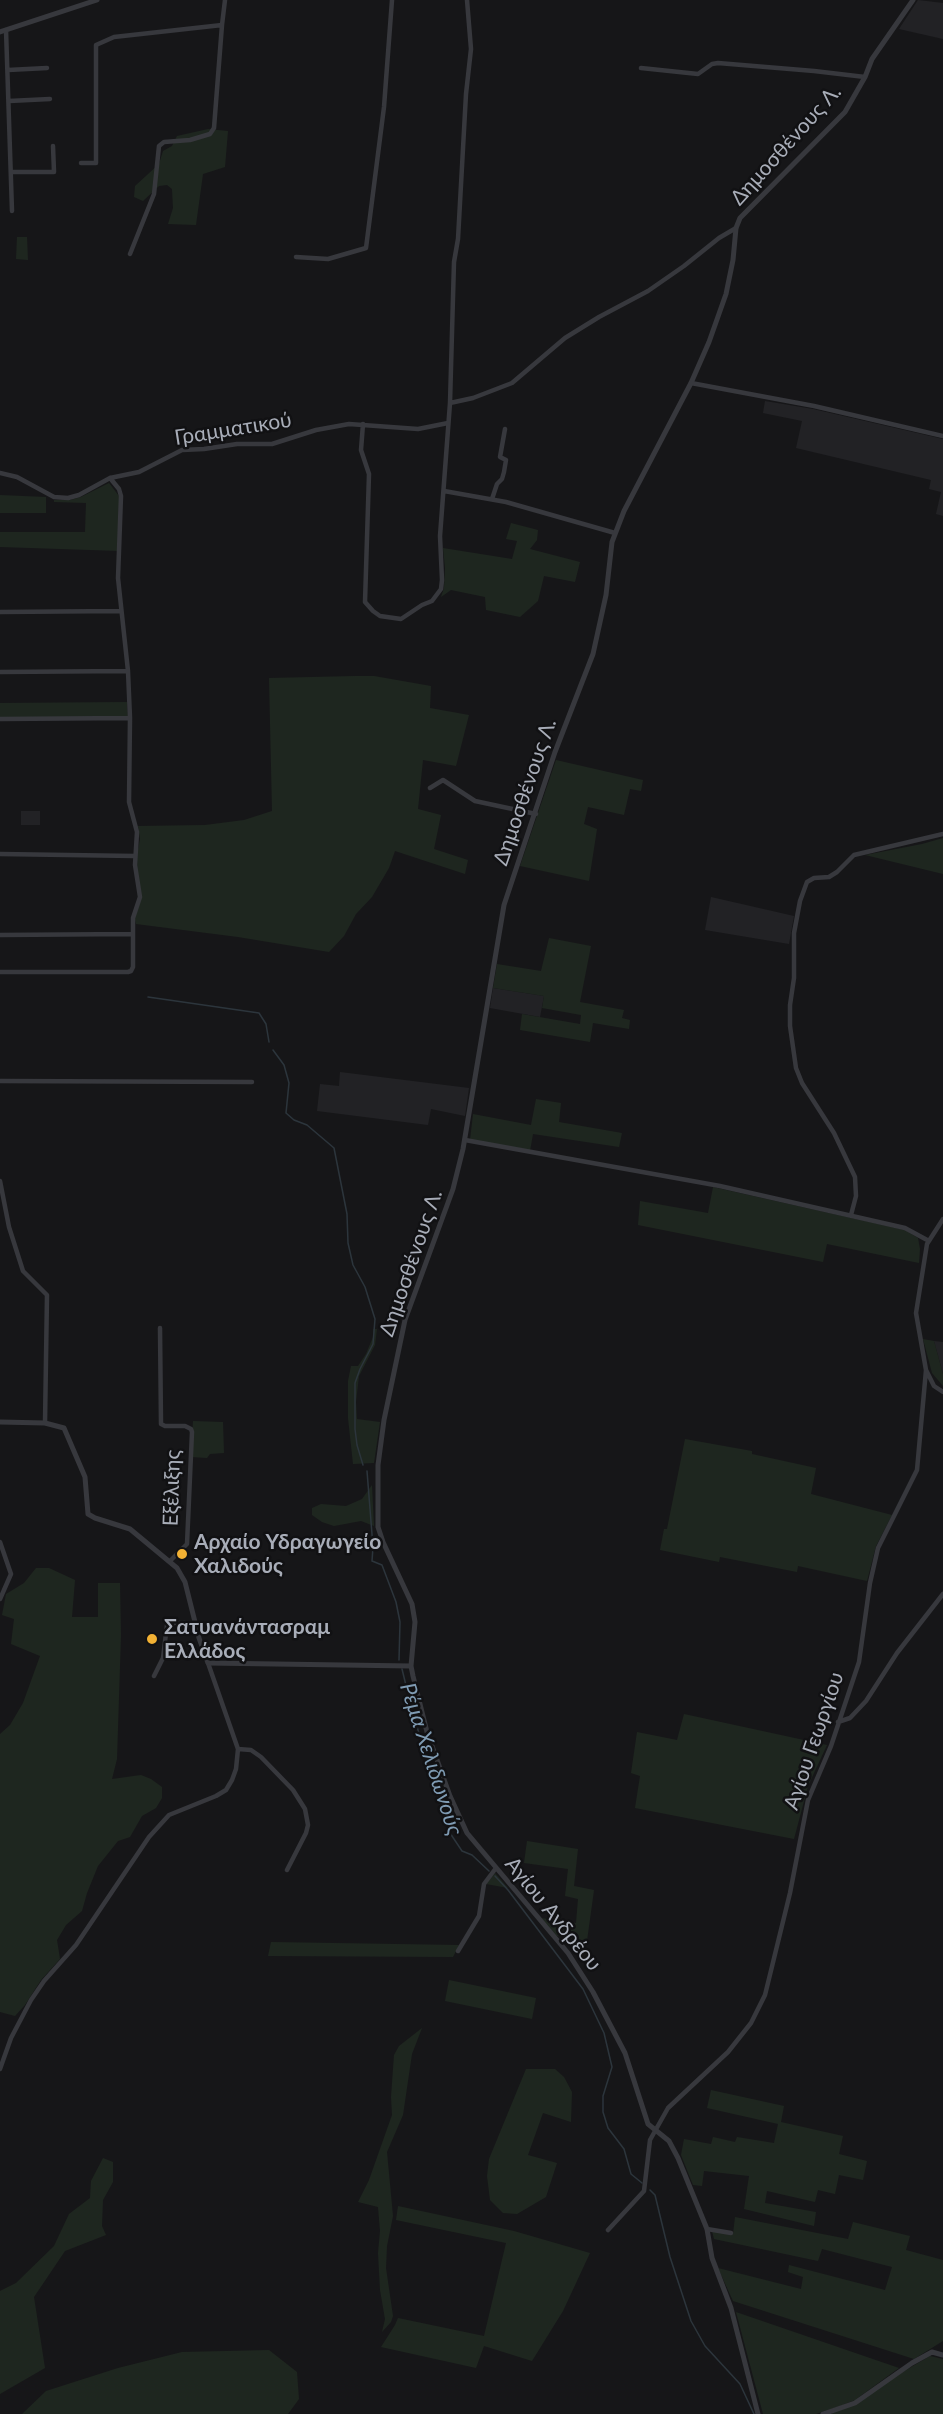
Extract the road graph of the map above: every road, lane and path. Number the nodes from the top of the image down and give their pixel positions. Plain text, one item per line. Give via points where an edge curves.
1 (97, 0) edge
2 (225, 0) edge
3 (392, 0) edge
4 (467, 0) edge
5 (913, 0) edge
6 (222, 25) junction
7 (3, 31) edge
8 (48, 68) dead end
9 (641, 68) dead end
10 (8, 70) junction
11 (865, 77) junction
12 (50, 99) dead end
13 (9, 101) junction
14 (53, 146) dead end
15 (81, 163) dead end
16 (10, 172) junction
17 (12, 211) dead end
18 (736, 228) junction
19 (130, 254) dead end
20 (296, 257) dead end
21 (691, 383) junction
22 (450, 403) junction
23 (448, 423) junction
24 (363, 424) junction
25 (505, 429) dead end
26 (943, 436) edge
27 (0, 473) edge
28 (111, 478) junction
29 (444, 491) junction
30 (492, 499) junction
31 (615, 533) junction
32 (121, 611) junction
33 (0, 612) edge
34 (128, 671) junction
35 (0, 672) edge
36 (130, 718) junction
37 (0, 719) edge
38 (430, 788) dead end
39 (536, 814) junction
40 (943, 834) edge
41 (0, 854) edge
42 (135, 856) junction
43 (132, 934) junction
44 (0, 935) edge
45 (0, 972) edge
46 (0, 1081) edge
47 (252, 1082) dead end
48 (465, 1140) junction
49 (0, 1181) edge
50 (851, 1215) junction
51 (943, 1219) edge
52 (928, 1241) junction
53 (160, 1328) dead end
54 (926, 1370) junction
55 (943, 1392) edge
56 (0, 1422) edge
57 (45, 1423) junction
58 (0, 1542) edge
59 (170, 1561) junction
60 (943, 1594) edge
61 (0, 1599) edge
62 (195, 1623) junction
63 (208, 1663) junction
64 (411, 1666) junction
65 (154, 1676) dead end
66 (838, 1722) junction
67 (238, 1749) junction
68 (496, 1868) junction
69 (287, 1870) dead end
70 (458, 1951) dead end
71 (0, 2069) edge
72 (655, 2131) junction
73 (707, 2229) junction
74 (608, 2230) dead end
75 (731, 2233) dead end
76 (943, 2355) edge
77 (758, 2414) edge
78 (824, 2414) edge

1 - 7 street
2 - 6 street
3 - 20 street via 384,107 366,248 328,259
4 - 22 street via 471,49 454,262
5 - 11 street, Δημοσθένους Λ. via 872,59
6 - 15 street via 99,42 95,49 96,163
6 - 19 street via 214,128 210,134 159,146 154,194
7 - 10 street
8 - 10 street
9 - 11 street via 698,74 718,63
10 - 13 street
11 - 18 street, Δημοσθένους Λ. via 845,111 746,210
12 - 13 street
13 - 16 street
14 - 16 street via 54,172
16 - 17 street
18 - 21 street, Δημοσθένους Λ. via 726,294
18 - 22 street via 648,291 565,338 512,383
21 - 26 street
21 - 31 street, Δημοσθένους Λ.
22 - 23 street
23 - 24 street, Γραμματικού via 418,429
23 - 29 street
24 - 28 street, Γραμματικού via 316,430 272,444 182,450 139,472
24 - 29 street via 361,450 369,474 364,595 368,606 380,616 406,617 432,601 441,589
25 - 30 street via 500,457 506,460 504,472
27 - 28 street, Γραμματικού via 17,477 60,499 79,495
28 - 32 street via 121,496
29 - 30 street
30 - 31 street
31 - 39 street, Δημοσθένους Λ. via 592,654
32 - 33 street
32 - 34 street
34 - 35 street
34 - 36 street
36 - 37 street
36 - 42 street via 129,786 137,832
38 - 39 street via 443,780 476,801
39 - 48 street, Δημοσθένους Λ. via 504,905
40 - 50 street via 854,855 829,877 807,882 800,901 790,1005 796,1068 855,1177
41 - 42 street
42 - 43 street via 140,897
43 - 44 street
43 - 45 street via 131,971
46 - 47 street
48 - 50 street via 720,1186
48 - 64 street, Δημοσθένους Λ. via 453,1189 405,1320 378,1465 378,1527 412,1604
49 - 57 street via 23,1271 48,1294
50 - 52 street via 905,1228
51 - 52 street, Αγίου Γεωργίου
52 - 54 street, Αγίου Γεωργίου via 916,1313
53 - 59 street, Εξέλιξης via 161,1424 185,1426 192,1432 187,1544
54 - 55 street via 934,1386
54 - 66 street, Αγίου Γεωργίου via 917,1470 878,1548 859,1662
56 - 57 street
57 - 59 street via 64,1428 69,1436 85,1477 88,1514 130,1529
58 - 61 street via 11,1574
59 - 62 street via 185,1582
60 - 66 street via 866,1701 850,1719
62 - 63 street
62 - 65 street via 167,1625 163,1658
63 - 64 street
63 - 67 street
64 - 68 street, Αγίου Ανδρέου via 418,1701 450,1796 467,1833
66 - 72 street, Αγίου Γεωργίου via 808,1800 790,1893 759,2010 728,2052 668,2108
67 - 69 street via 261,1756 305,1809 306,1833
67 - 71 street via 236,1769 226,1790 169,1815 149,1837 76,1945 31,2000 10,2038
68 - 70 street via 484,1884 478,1916
68 - 72 street, Αγίου Ανδρέου via 568,1953 593,1992 625,2053 648,2124
72 - 73 street, Αγίου Ανδρέου via 669,2141
72 - 74 street, Αγίου Γεωργίου via 650,2140 644,2191
73 - 75 street
73 - 77 street, Αγίου Ανδρέου
76 - 78 street via 933,2352 855,2403

